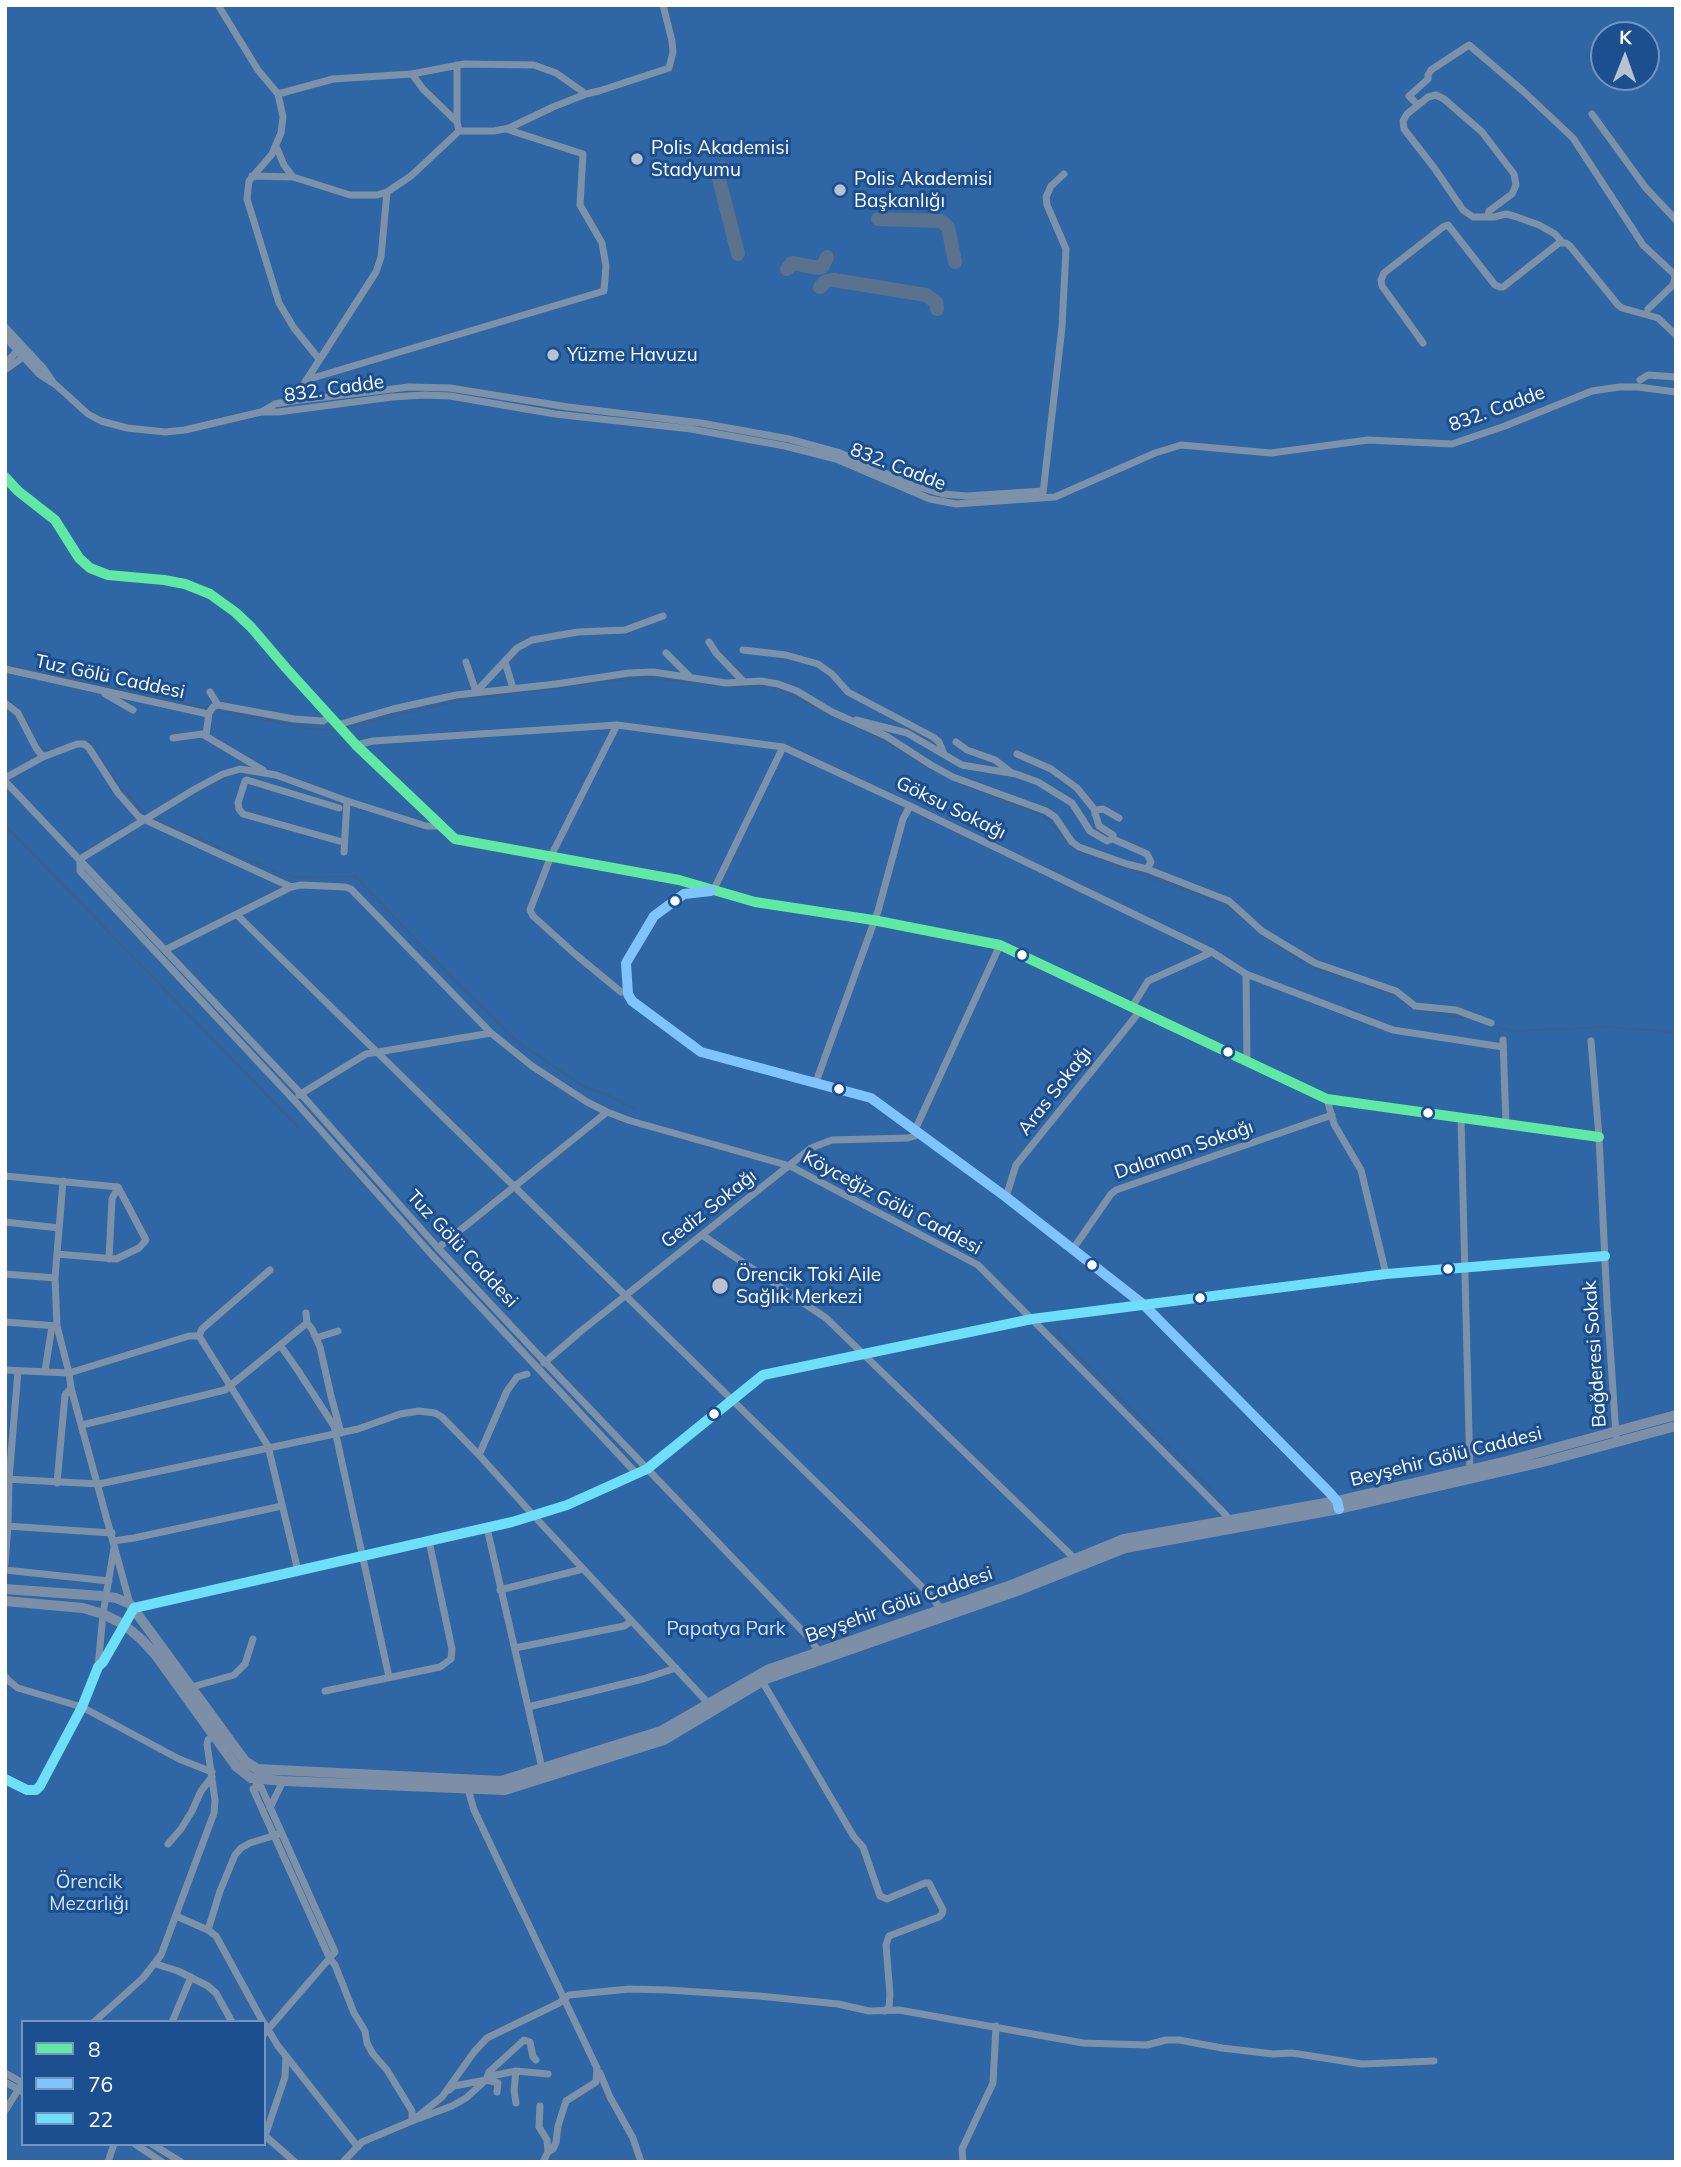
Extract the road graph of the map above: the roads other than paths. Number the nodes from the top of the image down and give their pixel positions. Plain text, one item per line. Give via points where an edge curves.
1 (218, 5) edge
2 (663, 5) edge
3 (457, 65) junction
4 (412, 74) junction
5 (278, 94) junction
6 (586, 94) junction
7 (1417, 104) junction
8 (1592, 114) dead end
9 (457, 122) junction
10 (506, 129) junction
11 (459, 131) junction
12 (276, 146) junction
13 (1064, 174) dead end
14 (252, 176) junction
15 (293, 177) junction
16 (387, 191) junction
17 (1487, 217) junction
18 (1676, 220) edge
19 (1562, 242) junction
20 (1649, 313) junction
21 (5, 327) edge
22 (1676, 335) edge
23 (5, 337) edge
24 (1676, 342) edge
25 (1423, 343) dead end
26 (22, 352) junction
27 (319, 359) junction
28 (5, 364) edge
29 (5, 370) edge
30 (306, 380) junction
31 (1676, 380) edge
32 (1639, 383) junction
33 (1676, 392) edge
34 (293, 401) junction
35 (528, 405) junction
36 (261, 412) junction
37 (5, 477) edge
38 (1010, 497) junction
39 (663, 617) dead end
40 (709, 642) dead end
41 (743, 650) dead end
42 (666, 653) dead end
43 (466, 662) dead end
44 (505, 662) junction
45 (5, 669) edge
46 (691, 678) junction
47 (743, 681) junction
48 (513, 688) junction
49 (98, 690) junction
50 (210, 692) dead end
51 (476, 692) junction
52 (5, 703) edge
53 (212, 709) junction
54 (133, 710) dead end
55 (329, 717) junction
56 (845, 717) junction
57 (337, 725) junction
58 (617, 725) junction
59 (206, 735) junction
60 (173, 738) dead end
61 (956, 742) dead end
62 (356, 745) junction
63 (783, 747) junction
64 (1017, 754) dead end
65 (944, 755) junction
66 (43, 757) junction
67 (270, 774) junction
68 (1013, 774) junction
69 (5, 780) edge
70 (298, 783) junction
71 (295, 794) junction
72 (347, 801) junction
73 (911, 806) junction
74 (339, 808) dead end
75 (1095, 815) junction
76 (147, 817) junction
77 (1119, 818) dead end
78 (441, 826) junction
79 (1113, 839) junction
80 (339, 841) dead end
81 (344, 852) dead end
82 (551, 856) junction
83 (80, 859) junction
84 (1147, 869) junction
85 (679, 880) junction
86 (291, 887) junction
87 (713, 891) junction
88 (684, 894) junction
89 (237, 915) junction
90 (873, 920) junction
91 (1000, 945) junction
92 (165, 950) junction
93 (1212, 952) junction
94 (1246, 974) junction
95 (621, 992) dead end
96 (1132, 1007) junction
97 (1140, 1011) junction
98 (1491, 1023) dead end
99 (491, 1033) junction
100 (1591, 1041) dead end
101 (377, 1052) junction
102 (1247, 1061) junction
103 (816, 1082) junction
104 (297, 1097) junction
105 (1327, 1099) junction
106 (607, 1112) junction
107 (1332, 1115) junction
108 (1461, 1117) junction
109 (1506, 1124) junction
110 (916, 1133) junction
111 (1599, 1137) junction
112 (790, 1166) junction
113 (5, 1176) edge
114 (63, 1181) junction
115 (515, 1186) junction
116 (118, 1187) junction
117 (1006, 1197) junction
118 (5, 1222) edge
119 (59, 1228) junction
120 (702, 1235) junction
121 (438, 1248) junction
122 (1073, 1249) junction
123 (57, 1254) junction
124 (1605, 1256) junction
125 (109, 1259) junction
126 (1465, 1268) junction
127 (270, 1270) dead end
128 (5, 1274) edge
129 (1386, 1274) junction
130 (55, 1278) junction
131 (626, 1295) junction
132 (1144, 1306) junction
133 (306, 1314) dead end
134 (1032, 1319) junction
135 (5, 1322) edge
136 (307, 1323) junction
137 (55, 1326) junction
138 (338, 1331) dead end
139 (199, 1336) junction
140 (316, 1338) junction
141 (280, 1345) junction
142 (863, 1353) junction
143 (545, 1362) junction
144 (539, 1369) junction
145 (5, 1370) edge
146 (18, 1371) junction
147 (45, 1371) junction
148 (69, 1373) junction
149 (527, 1374) dead end
150 (230, 1386) junction
151 (71, 1388) junction
152 (732, 1400) junction
153 (1676, 1415) edge
154 (82, 1425) junction
155 (9, 1426) edge
156 (1676, 1426) edge
157 (1615, 1432) junction
158 (338, 1433) junction
159 (1619, 1443) junction
160 (268, 1447) junction
161 (480, 1455) junction
162 (647, 1469) junction
163 (637, 1474) junction
164 (1470, 1474) junction
165 (7, 1479) edge
166 (57, 1483) junction
167 (99, 1484) junction
168 (1338, 1505) junction
169 (282, 1506) junction
170 (534, 1516) junction
171 (1230, 1525) junction
172 (7, 1526) edge
173 (487, 1528) junction
174 (113, 1540) junction
175 (429, 1541) junction
176 (363, 1556) junction
177 (1075, 1559) junction
178 (5, 1564) edge
179 (583, 1569) junction
180 (5, 1570) edge
181 (298, 1571) junction
182 (109, 1581) junction
183 (5, 1589) edge
184 (500, 1590) junction
185 (107, 1597) junction
186 (5, 1601) edge
187 (132, 1606) junction
188 (941, 1609) junction
189 (103, 1615) junction
190 (632, 1621) junction
191 (127, 1628) junction
192 (253, 1639) dead end
193 (515, 1648) junction
194 (820, 1655) junction
195 (98, 1667) junction
196 (676, 1668) junction
197 (389, 1677) junction
198 (6, 1680) edge
199 (762, 1681) junction
200 (192, 1687) junction
201 (326, 1691) dead end
202 (710, 1706) junction
203 (82, 1707) junction
204 (528, 1707) junction
205 (211, 1723) junction
206 (214, 1735) junction
207 (225, 1742) junction
208 (542, 1768) junction
209 (212, 1774) junction
210 (255, 1778) junction
211 (283, 1781) junction
212 (6, 1783) edge
213 (468, 1784) junction
214 (493, 1786) junction
215 (270, 1808) junction
216 (278, 1835) junction
217 (168, 1844) dead end
218 (176, 1916) junction
219 (208, 1930) junction
220 (330, 1959) junction
221 (156, 1964) junction
222 (191, 1977) junction
223 (565, 1999) junction
224 (884, 2011) junction
225 (96, 2020) edge
226 (173, 2020) edge
227 (231, 2020) edge
228 (263, 2020) edge
229 (996, 2026) junction
230 (267, 2033) edge
231 (286, 2056) junction
232 (536, 2060) dead end
233 (1434, 2061) dead end
234 (595, 2062) junction
235 (516, 2071) junction
236 (5, 2073) edge
237 (548, 2074) dead end
238 (486, 2080) junction
239 (21, 2085) edge
240 (21, 2087) edge
241 (446, 2092) junction
242 (497, 2092) dead end
243 (277, 2099) junction
244 (516, 2103) dead end
245 (540, 2106) dead end
246 (266, 2107) edge
247 (5, 2111) edge
248 (412, 2121) junction
249 (266, 2132) edge
250 (266, 2136) edge
251 (138, 2146) edge
252 (155, 2146) edge
253 (358, 2147) junction
254 (548, 2152) junction
255 (163, 2162) edge
256 (181, 2162) edge
257 (295, 2162) edge
258 (343, 2162) edge
259 (543, 2162) edge
260 (641, 2162) edge
261 (963, 2162) edge

1 - 5 street
2 - 6 street via 673,52 669,68
3 - 4 street
3 - 6 street via 534,65 556,73
3 - 9 street
4 - 5 street via 333,79
4 - 9 street
5 - 12 street via 283,126
6 - 10 street
7 - 17 street via 1407,114 1404,130 1462,210 1473,217
7 - 17 street via 1436,95 1444,99 1482,132 1514,174 1512,194
7 - 20 street via 1409,96 1428,79 1431,70 1469,45 1523,91 1573,138 1643,245 1674,274 1673,285
8 - 18 street via 1645,187
9 - 11 street
10 - 11 street
10 - 30 street via 583,153 580,205 602,243 604,291
11 - 16 street via 420,169
12 - 14 street
12 - 15 street
13 - 38 street, 832. Cadde via 1046,197 1066,249 1043,493
14 - 15 street
14 - 27 street via 248,205 277,299
15 - 16 street via 350,195
16 - 27 street via 376,272
17 - 19 street via 1514,216 1539,225
19 - 20 street via 1618,305
19 - 25 street via 1500,287 1451,226 1443,227 1381,280
20 - 22 street
20 - 24 street
21 - 26 street, 832. Cadde
23 - 26 street, 832. Cadde
26 - 28 street
26 - 29 street
26 - 36 street, 832. Cadde via 39,374 94,419 110,424 147,431 185,430
27 - 30 street
30 - 34 street
31 - 32 street
32 - 33 street, 832. Cadde
32 - 38 street, 832. Cadde via 1592,391 1452,444 1368,440 1271,453 1181,445 1055,497
34 - 35 street, 832. Cadde via 426,386 468,390
34 - 36 street, 832. Cadde
35 - 36 street, 832. Cadde via 424,394
35 - 38 street, 832. Cadde via 701,423 805,443 858,460 917,488
37 - 55 street via 55,520 90,568 108,576 185,584 226,605 251,627
39 - 44 street via 625,631 578,632 532,640
40 - 47 street
41 - 65 street via 818,664 848,692 933,737
42 - 46 street
43 - 51 street
44 - 48 street
44 - 51 street
45 - 49 street, Tuz Gölü Caddesi
46 - 47 street
46 - 48 street via 642,672
47 - 56 street via 788,687
48 - 51 street
49 - 53 street, Tuz Gölü Caddesi
49 - 54 street
50 - 53 street
51 - 57 street
52 - 66 street via 20,717
53 - 55 street, Tuz Gölü Caddesi via 323,721
53 - 59 street
55 - 57 street
56 - 65 street via 907,733
56 - 84 street via 953,777 1046,811 1079,846
57 - 62 street
58 - 62 street, Göksu Sokağı
58 - 63 street, Göksu Sokağı
58 - 82 street
59 - 60 street
59 - 67 street
61 - 68 street via 1006,766
62 - 78 street
63 - 73 street, Göksu Sokağı
63 - 87 street
64 - 75 street via 1069,782
65 - 68 street via 962,765
66 - 69 street
66 - 76 street via 77,744 87,746 118,793
67 - 70 street
67 - 76 street via 232,771
68 - 79 street via 1063,795 1090,831 1107,841
69 - 83 street, Tuz Gölü Caddesi
70 - 71 street
70 - 72 street
71 - 74 street
71 - 80 street via 246,780 238,806 243,814
72 - 78 street via 425,826
72 - 81 street
73 - 90 street
73 - 93 street, Göksu Sokağı
75 - 77 street via 1103,808
75 - 79 street
76 - 83 street
76 - 86 street
78 - 82 street via 456,839
79 - 84 street via 1147,854 1151,862
82 - 85 street
82 - 95 street via 531,913
83 - 92 street, Tuz Gölü Caddesi
83 - 104 street, Tuz Gölü Caddesi via 80,871
84 - 98 street via 1229,901 1262,931 1326,968 1396,991 1415,1006 1456,1010
85 - 87 street
85 - 88 street
86 - 89 street, Köyceğiz Gölü Caddesi
86 - 99 street, Köyceğiz Gölü Caddesi via 351,889
87 - 88 street
87 - 90 street
88 - 103 street via 654,916 626,960 630,999 701,1052
89 - 92 street, Köyceğiz Gölü Caddesi
89 - 101 street
90 - 91 street
90 - 103 street
91 - 96 street
91 - 110 street
92 - 104 street, Tuz Gölü Caddesi
93 - 94 street, Göksu Sokağı
93 - 96 street via 1148,981
94 - 102 street
94 - 109 street, Göksu Sokağı via 1393,1030 1503,1043
96 - 97 street
97 - 102 street
97 - 117 street, Aras Sokağı via 1016,1165
99 - 101 street
99 - 106 street, Köyceğiz Gölü Caddesi via 532,1066
100 - 111 street, Bağderesi Sokak
101 - 104 street via 359,1057
101 - 115 street
102 - 105 street
103 - 110 street via 869,1096
104 - 121 street, Tuz Gölü Caddesi
104 - 144 street, Tuz Gölü Caddesi via 431,1254
105 - 107 street
105 - 108 street
106 - 112 street, Köyceğiz Gölü Caddesi
106 - 115 street
107 - 122 street, Dalaman Sokağı via 1116,1190
107 - 129 street via 1361,1170
108 - 109 street
108 - 126 street
109 - 111 street
110 - 112 street, Gediz Sokağı via 832,1140 811,1148
110 - 117 street
111 - 124 street, Bağderesi Sokak
112 - 120 street, Gediz Sokağı
112 - 134 street, Köyceğiz Gölü Caddesi via 978,1265
113 - 114 street
114 - 116 street
114 - 119 street
115 - 121 street
115 - 131 street
116 - 125 street via 112,1199
116 - 125 street via 146,1240 139,1248
117 - 122 street
118 - 119 street
119 - 123 street
120 - 131 street, Gediz Sokağı
120 - 142 street via 823,1316
121 - 143 street, Tuz Gölü Caddesi
122 - 132 street
123 - 125 street
123 - 130 street
124 - 126 street
124 - 157 street, Bağderesi Sokak
126 - 129 street
126 - 164 street
127 - 139 street
128 - 130 street
129 - 132 street
130 - 137 street
131 - 143 street, Gediz Sokağı
131 - 152 street
132 - 134 street
132 - 168 street
133 - 136 street
134 - 142 street
134 - 171 street, Köyceğiz Gölü Caddesi via 1222,1511
135 - 137 street
136 - 140 street
136 - 141 street
137 - 147 street
137 - 148 street
138 - 140 street
139 - 148 street
139 - 150 street
140 - 158 street
141 - 150 street
141 - 158 street
142 - 152 street via 763,1375
142 - 177 street
143 - 144 street, Gediz Sokağı
143 - 162 street, Tuz Gölü Caddesi
144 - 163 street, Tuz Gölü Caddesi
145 - 146 street
146 - 147 street
146 - 155 street
147 - 148 street
148 - 151 street
149 - 161 street via 517,1377 507,1391
150 - 154 street
150 - 160 street
151 - 154 street
151 - 166 street via 65,1395
152 - 162 street
152 - 188 street
153 - 157 main road, Beyşehir Gölü Caddesi
154 - 167 street
155 - 165 street
156 - 159 main road
157 - 159 street, Bağderesi Sokak
157 - 164 main road, Beyşehir Gölü Caddesi
158 - 160 street
158 - 161 street via 400,1414 435,1413
158 - 176 street
159 - 164 main road
160 - 167 street
160 - 169 street
161 - 170 street
162 - 163 street
162 - 194 street, Tuz Gölü Caddesi via 812,1641
163 - 170 street
164 - 168 main road, Beyşehir Gölü Caddesi
165 - 166 street
165 - 172 street
166 - 167 street
167 - 174 street
168 - 171 main road, Beyşehir Gölü Caddesi
169 - 174 street
169 - 181 street
170 - 173 street
170 - 179 street
171 - 177 main road, Beyşehir Gölü Caddesi via 1124,1539
171 - 194 main road via 1125,1548 1017,1591
172 - 174 street
172 - 178 street
173 - 175 street
173 - 184 street
174 - 182 street
174 - 187 street
175 - 176 street
175 - 197 street via 451,1659 440,1667
176 - 181 street
176 - 197 street
177 - 188 main road, Beyşehir Gölü Caddesi
179 - 184 street
179 - 190 street
180 - 182 street
181 - 187 street
182 - 185 street
183 - 185 main road
184 - 193 street
185 - 187 main road
185 - 189 street
186 - 189 main road via 83,1608
187 - 191 street
187 - 200 main road
188 - 194 main road, Beyşehir Gölü Caddesi
189 - 191 main road
189 - 195 street
190 - 193 street
190 - 196 street
191 - 195 street
191 - 205 main road via 155,1654
192 - 200 street via 244,1664 234,1675
193 - 204 street
194 - 199 main road
194 - 202 main road, Beyşehir Gölü Caddesi via 759,1674
195 - 203 street
196 - 202 street
196 - 204 street
197 - 201 street
198 - 203 street
199 - 202 main road
199 - 224 street via 863,1847 880,1896 887,1899 929,1883 943,1910 941,1916 889,1936 890,1995
200 - 205 main road
202 - 208 main road, Beyşehir Gölü Caddesi via 653,1734
202 - 214 main road via 664,1740 512,1788
203 - 209 street
203 - 212 street via 40,1786 27,1790
204 - 208 street
205 - 206 main road
205 - 207 main road
206 - 207 main road
206 - 209 street via 207,1744
207 - 210 main road
208 - 214 main road, Beyşehir Gölü Caddesi
209 - 217 street
209 - 218 street via 214,1813
210 - 211 main road
210 - 213 main road, Beyşehir Gölü Caddesi via 281,1772
210 - 215 street
210 - 216 street via 253,1789
211 - 213 main road
211 - 215 street
213 - 214 main road, Beyşehir Gölü Caddesi
213 - 223 street via 474,1810
215 - 216 street
216 - 219 street via 250,1843 235,1855
216 - 220 street
218 - 219 street
218 - 221 street
219 - 228 street via 216,1936
220 - 230 street
220 - 248 street via 367,2043 412,2110
221 - 222 street
221 - 225 street
222 - 226 street
222 - 227 street via 216,1993
223 - 224 street via 576,1994 656,1989
223 - 234 street
223 - 241 street via 487,2038
224 - 229 street
229 - 233 street via 1083,2043 1147,2045 1179,2040 1362,2064
229 - 261 street via 993,2083 962,2149
230 - 231 street
231 - 243 street
231 - 253 street
232 - 238 street via 530,2042 524,2040
234 - 254 street via 596,2082 566,2101 556,2143
234 - 260 street
235 - 237 street
235 - 238 street
235 - 244 street
236 - 239 street
238 - 241 street
238 - 242 street via 498,2083
238 - 248 street via 452,2106
240 - 247 street
241 - 248 street
243 - 246 street
243 - 249 street
245 - 254 street via 539,2127
248 - 253 street
250 - 257 street
251 - 255 street
252 - 256 street
253 - 258 street
254 - 259 street

